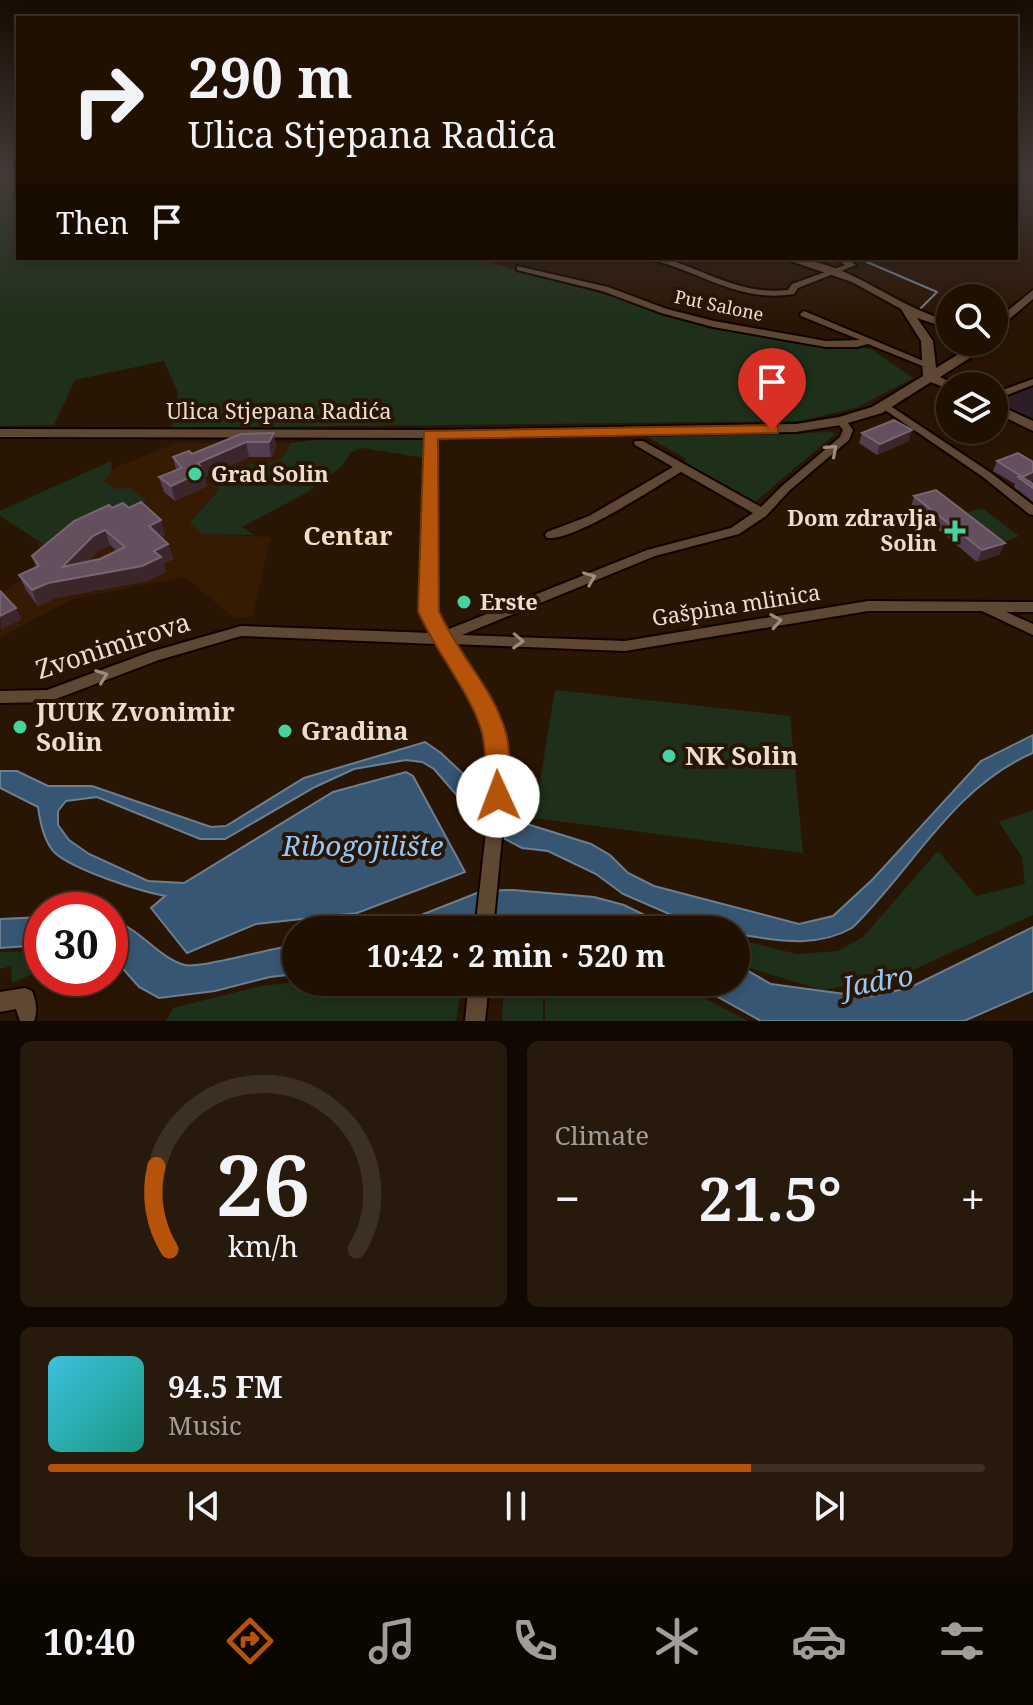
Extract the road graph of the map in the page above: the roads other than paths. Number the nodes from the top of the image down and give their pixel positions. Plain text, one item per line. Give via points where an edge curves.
1 (659, 260) edge
2 (794, 260) edge
3 (843, 260) edge
4 (520, 268) dead end
5 (837, 273) junction
6 (1033, 293) edge
7 (903, 308) junction
8 (804, 314) dead end
9 (1008, 315) edge
10 (936, 320) edge
11 (868, 341) junction
12 (962, 356) edge
13 (929, 371) junction
14 (936, 376) edge
15 (1033, 382) edge
16 (1008, 392) edge
17 (886, 406) junction
18 (1008, 414) edge
19 (841, 421) junction
20 (1033, 427) edge
21 (0, 433) edge
22 (430, 434) junction
23 (639, 443) dead end
24 (681, 467) junction
25 (1033, 511) edge
26 (762, 513) junction
27 (551, 535) dead end
28 (984, 607) junction
29 (1033, 607) edge
30 (1033, 630) edge
31 (241, 631) joint
32 (440, 638) junction
33 (0, 697) edge
34 (485, 916) edge
35 (478, 996) edge
36 (0, 1002) edge
37 (27, 1014) dead end
38 (475, 1021) edge

1 - 5 street via 744,292 777,295
2 - 5 main road
3 - 5 street via 852,265
4 - 11 street, Put Salone via 702,321 826,344
5 - 7 main road
6 - 9 main road
7 - 10 main road
7 - 13 main road via 927,341
8 - 11 street, Put Salone
11 - 13 street, Put Salone
12 - 13 main road, Ulica Stjepana Radića
13 - 14 main road
13 - 17 main road, Ulica Stjepana Radića
15 - 16 street
17 - 19 main road, Ulica Stjepana Radića
17 - 25 street
18 - 20 main road
19 - 22 main road, Ulica Stjepana Radića via 772,430
26 -> 19 street via 845,438 848,430
21 - 22 main road, Ulica Stjepana Radića
22 - 32 street via 429,611
23 - 24 street
24 - 26 street
24 - 27 street via 593,519
32 -> 26 street via 651,553 725,535
28 - 29 street
28 - 30 street, Gašpina mlinica
32 -> 28 street, Gašpina mlinica via 625,646 868,606
31 - 32 street, Gašpina mlinica
33 -> 31 street, Zvonimirova via 48,696
32 - 34 street via 489,716 495,736 498,796
35 - 38 street
36 - 37 street via 25,998

